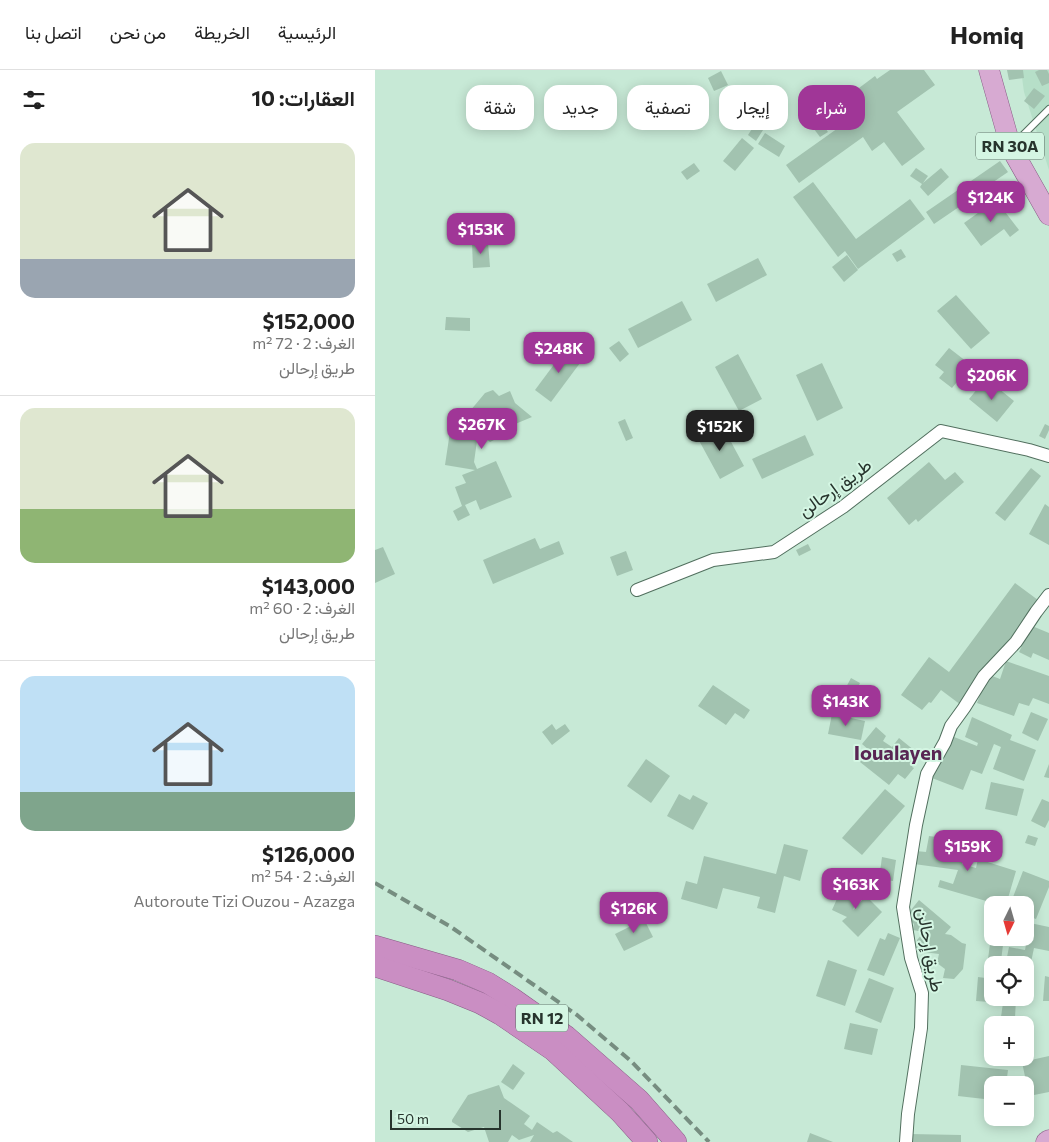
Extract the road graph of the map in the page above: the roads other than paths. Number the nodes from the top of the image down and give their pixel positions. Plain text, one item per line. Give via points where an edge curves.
1 (989, 70) edge
2 (1049, 109) edge
3 (1011, 148) junction
4 (1049, 215) edge
5 (1049, 456) edge
6 (637, 590) dead end
7 (1049, 595) edge
8 (375, 946) edge
9 (375, 966) edge
10 (1049, 1140) edge
11 (647, 1142) edge
12 (676, 1142) edge
13 (906, 1142) edge
14 (1046, 1142) edge

1 - 3 main road, RN 30A
2 - 3 lane
3 - 4 main road, RN 30A
5 - 6 street, طريق إرحالن via 941,431 843,507 774,552 713,560
7 - 13 street, طريق إرحالن via 1015,642 984,676 951,726 927,774 903,907 911,958 922,993 921,1028
8 - 12 highway, RN 12 via 458,970 512,998 566,1036 603,1068 639,1100
9 - 11 highway, RN 12 via 449,990 500,1014 553,1050 620,1112
10 - 14 main road

